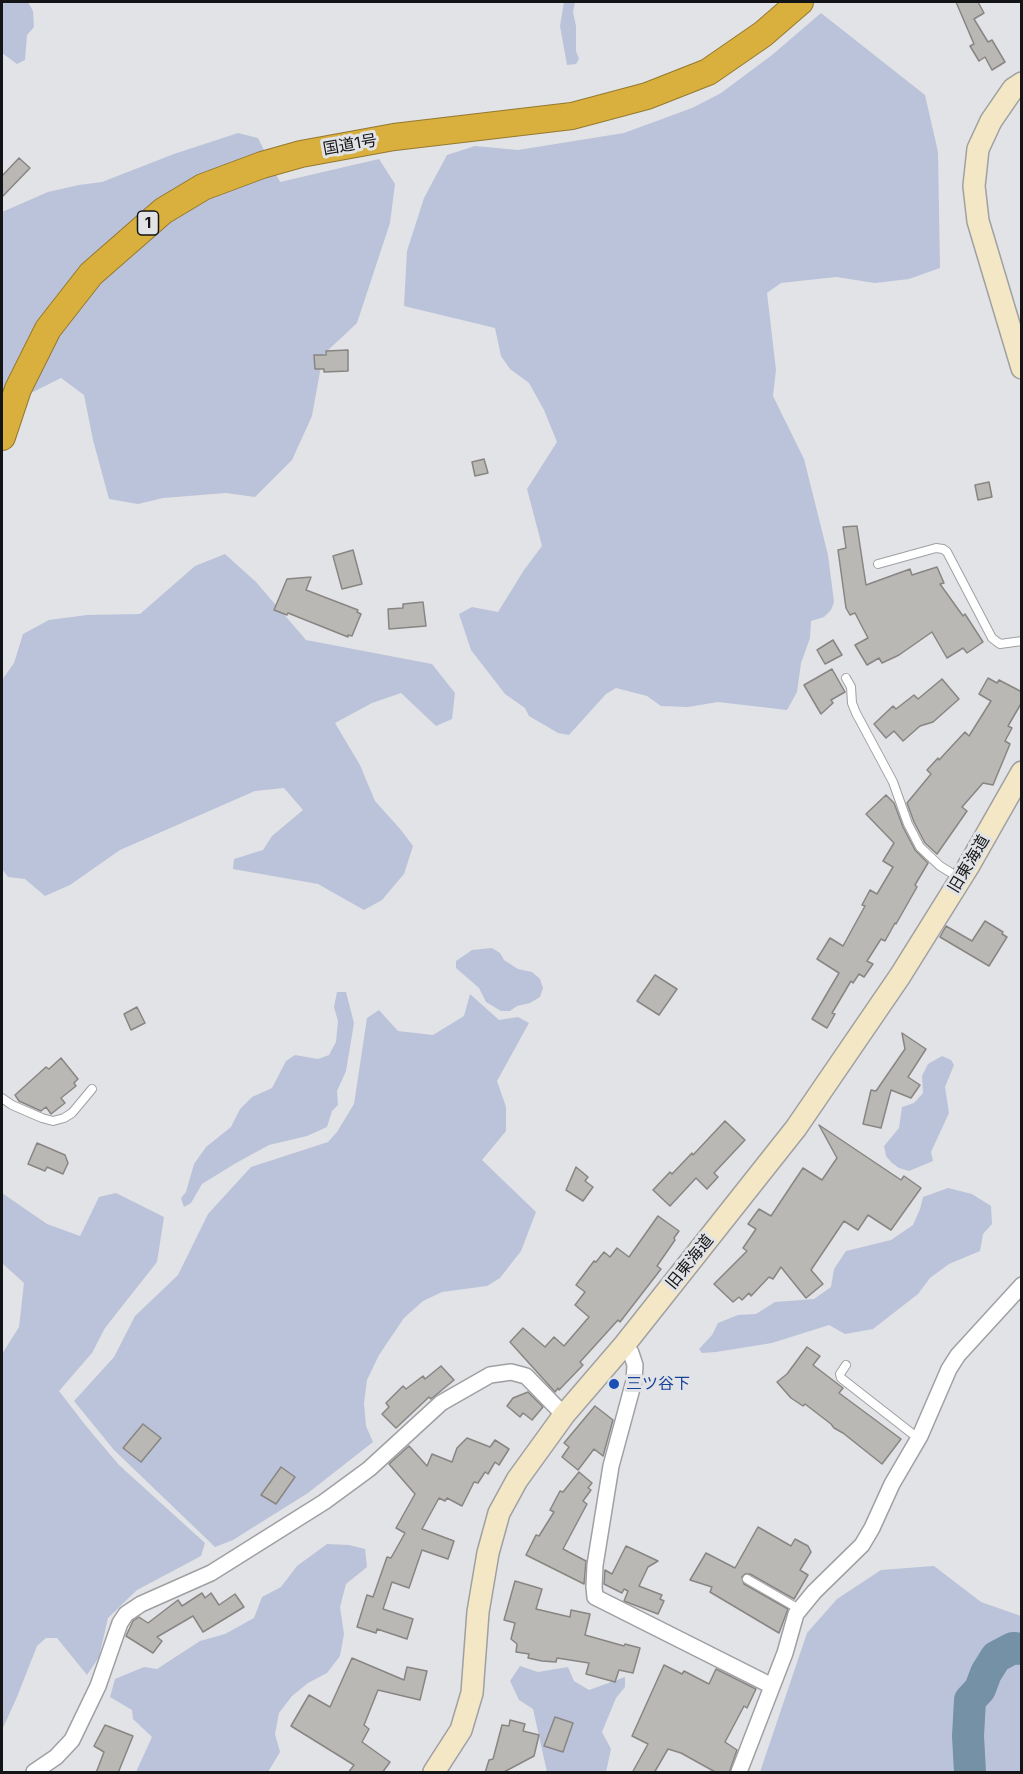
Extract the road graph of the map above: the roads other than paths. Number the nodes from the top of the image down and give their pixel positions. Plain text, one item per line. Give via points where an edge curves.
1 (800, 2) edge
2 (1022, 83) edge
3 (1022, 368) edge
4 (2, 437) edge
5 (878, 564) dead end
6 (1022, 641) edge
7 (846, 678) dead end
8 (1020, 777) edge
9 (961, 879) junction
10 (92, 1089) dead end
11 (2, 1098) edge
12 (1022, 1286) edge
13 (625, 1344) junction
14 (846, 1365) dead end
15 (564, 1415) junction
16 (919, 1439) junction
17 (747, 1579) dead end
18 (800, 1609) junction
19 (772, 1686) junction
20 (34, 1773) edge
21 (434, 1773) edge
22 (740, 1773) edge

1 - 4 highway, 国道1号 / 1 via 763,34 708,72 647,96 572,116 394,137 301,154 203,188 163,211 91,274 48,329 18,389
2 - 3 street via 1013,89 978,149 974,186 978,221
5 - 6 lane via 942,549 992,639 1000,644
7 - 9 lane via 856,713 893,783 920,847
8 - 9 street, 旧東海道
9 - 13 street, 旧東海道 via 796,1128
10 - 11 lane via 72,1113 53,1121
12 - 16 street via 958,1355
13 - 15 street, 旧東海道
13 - 19 street via 634,1365 634,1381 611,1466 595,1565 595,1597
14 - 16 lane via 841,1378
15 - 20 street via 526,1376 511,1372 490,1375 441,1403 369,1468 324,1502 211,1574 126,1614 72,1740
15 - 21 street, 旧東海道 via 499,1513 478,1612 472,1693 461,1731
16 - 18 street via 891,1484 862,1545
17 - 18 lane
18 - 19 street
19 - 22 street

